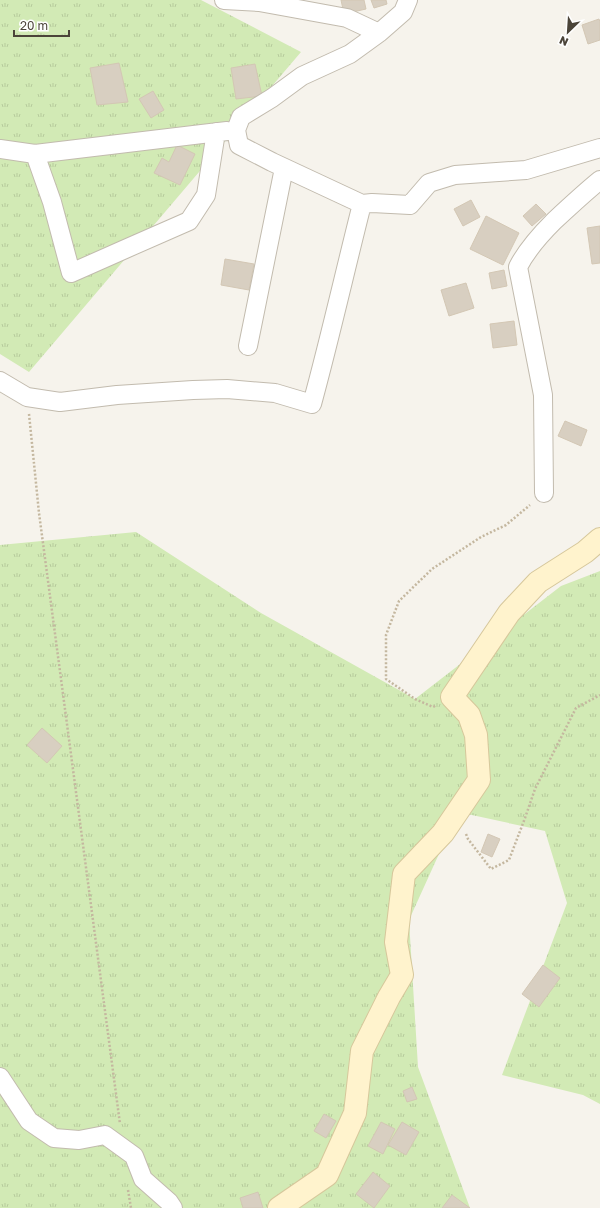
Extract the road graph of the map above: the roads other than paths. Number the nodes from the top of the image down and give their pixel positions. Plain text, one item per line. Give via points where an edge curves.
1 (224, 0) edge
2 (408, 0) edge
3 (379, 33) junction
4 (236, 130) junction
5 (216, 132) junction
6 (600, 148) edge
7 (0, 150) edge
8 (35, 154) junction
9 (284, 168) junction
10 (600, 180) edge
11 (362, 204) junction
12 (248, 346) dead end
13 (0, 381) edge
14 (544, 493) road end
15 (600, 539) edge
16 (0, 1077) edge
17 (173, 1208) edge
18 (279, 1208) edge

1 - 3 street via 259,2 347,18
2 - 3 street via 403,12
3 - 4 street via 350,54 302,76 240,117
4 - 5 street
4 - 9 street via 238,145
5 - 8 street
5 - 8 street via 206,194 190,221 71,273 52,202
6 - 11 street via 526,170 455,176 429,183 410,205
7 - 8 street
9 - 11 street
9 - 12 street
10 - 14 street via 538,238 518,267 543,395
11 - 13 street via 312,404 275,394 227,389 117,395 60,402 26,396
15 - 18 street via 585,552 538,582 508,613 452,697 469,715 476,735 479,780 443,833 404,874 396,942 402,975 362,1051 355,1113 327,1175
16 - 17 street via 29,1121 54,1138 79,1140 104,1135 134,1156 144,1179

